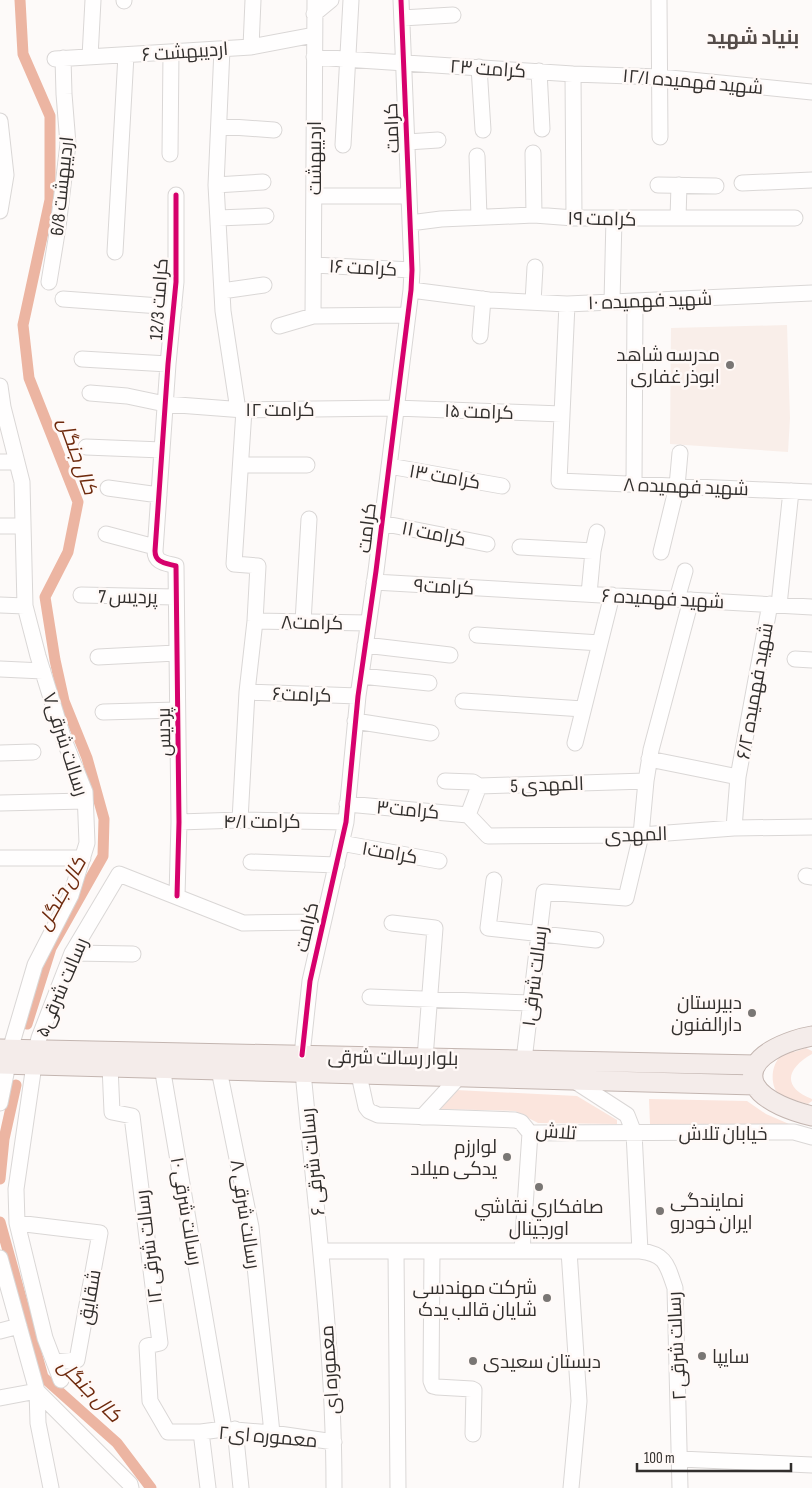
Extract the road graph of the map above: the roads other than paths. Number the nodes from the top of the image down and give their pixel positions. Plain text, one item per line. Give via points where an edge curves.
1 (93, 0) edge
2 (253, 0) edge
3 (331, 0) edge
4 (351, 0) edge
5 (401, 0) edge
6 (659, 0) edge
7 (314, 7) edge
8 (453, 14) dead end
9 (402, 18) junction
10 (314, 35) junction
11 (251, 47) junction
12 (222, 49) junction
13 (171, 52) junction
14 (126, 54) junction
15 (314, 56) junction
16 (90, 57) junction
17 (59, 59) joint
18 (348, 59) junction
19 (404, 62) junction
20 (479, 67) junction
21 (539, 71) junction
22 (573, 74) junction
23 (660, 77) junction
24 (812, 92) edge
25 (0, 121) edge
26 (218, 126) junction
27 (542, 129) dead end
28 (274, 130) dead end
29 (483, 130) dead end
30 (660, 137) dead end
31 (438, 140) dead end
32 (407, 142) junction
33 (343, 145) dead end
34 (533, 153) dead end
35 (170, 154) dead end
36 (477, 156) dead end
37 (2, 158) edge
38 (812, 180) edge
39 (263, 182) dead end
40 (742, 183) dead end
41 (216, 185) junction
42 (658, 185) dead end
43 (679, 185) junction
44 (716, 186) dead end
45 (176, 195) dead end
46 (314, 196) junction
47 (409, 196) junction
48 (0, 211) edge
49 (534, 215) junction
50 (266, 216) dead end
51 (479, 217) junction
52 (218, 218) junction
53 (574, 218) junction
54 (614, 218) junction
55 (678, 218) junction
56 (795, 218) dead end
57 (410, 223) junction
58 (116, 252) dead end
59 (314, 265) junction
60 (535, 267) dead end
61 (412, 270) junction
62 (49, 282) dead end
63 (264, 285) dead end
64 (411, 290) junction
65 (222, 291) junction
66 (812, 293) edge
67 (63, 299) dead end
68 (486, 299) junction
69 (635, 301) junction
70 (533, 302) junction
71 (612, 302) junction
72 (567, 304) junction
73 (174, 307) junction
74 (408, 315) junction
75 (313, 316) junction
76 (279, 326) dead end
77 (480, 336) dead end
78 (82, 358) dead end
79 (168, 364) junction
80 (0, 386) edge
81 (90, 393) dead end
82 (165, 404) junction
83 (395, 408) junction
84 (241, 410) junction
85 (562, 414) junction
86 (86, 447) dead end
87 (162, 450) junction
88 (680, 453) dead end
89 (0, 462) edge
90 (17, 462) junction
91 (240, 465) junction
92 (307, 465) dead end
93 (389, 466) junction
94 (634, 484) junction
95 (502, 486) dead end
96 (676, 486) junction
97 (108, 488) dead end
98 (791, 491) junction
99 (812, 492) edge
100 (159, 495) junction
101 (309, 519) dead end
102 (381, 523) junction
103 (0, 526) edge
104 (23, 526) junction
105 (597, 532) dead end
106 (106, 534) dead end
107 (486, 544) dead end
108 (155, 547) junction
109 (520, 547) dead end
110 (593, 552) junction
111 (661, 552) dead end
112 (684, 571) dead end
113 (374, 582) junction
114 (514, 590) joint
115 (589, 594) junction
116 (81, 595) dead end
117 (612, 595) junction
118 (175, 597) junction
119 (684, 599) junction
120 (774, 604) junction
121 (0, 605) edge
122 (26, 606) junction
123 (812, 607) edge
124 (255, 621) junction
125 (303, 622) junction
126 (368, 623) junction
127 (477, 635) dead end
128 (600, 643) junction
129 (365, 645) junction
130 (176, 653) junction
131 (450, 655) dead end
132 (98, 657) dead end
133 (795, 659) dead end
134 (812, 660) edge
135 (0, 669) edge
136 (43, 672) junction
137 (361, 676) junction
138 (429, 683) dead end
139 (247, 692) junction
140 (358, 696) junction
141 (463, 701) dead end
142 (583, 709) junction
143 (177, 710) junction
144 (103, 712) dead end
145 (355, 721) junction
146 (431, 732) dead end
147 (574, 744) dead end
148 (0, 752) edge
149 (33, 752) dead end
150 (649, 759) junction
151 (738, 778) junction
152 (445, 781) dead end
153 (646, 781) junction
154 (479, 786) junction
155 (86, 801) junction
156 (0, 802) edge
157 (347, 804) junction
158 (468, 815) junction
159 (240, 820) junction
160 (179, 822) junction
161 (346, 822) junction
162 (812, 827) edge
163 (734, 828) junction
164 (641, 835) junction
165 (341, 843) junction
166 (0, 858) edge
167 (82, 858) junction
168 (439, 861) dead end
169 (251, 862) dead end
170 (337, 865) junction
171 (494, 880) dead end
172 (177, 896) junction
173 (322, 922) junction
174 (392, 923) dead end
175 (539, 933) junction
176 (596, 940) dead end
177 (72, 953) junction
178 (133, 954) dead end
179 (370, 997) dead end
180 (430, 1000) junction
181 (531, 1003) junction
182 (812, 1036) edge
183 (4, 1057) edge
184 (35, 1057) junction
185 (425, 1058) junction
186 (110, 1059) junction
187 (524, 1060) junction
188 (650, 1063) junction
189 (303, 1064) junction
190 (756, 1065) junction
191 (162, 1067) junction
192 (219, 1070) junction
193 (359, 1075) junction
194 (458, 1078) junction
195 (573, 1080) junction
196 (650, 1082) junction
197 (755, 1085) junction
198 (0, 1104) edge
199 (812, 1116) edge
200 (422, 1117) junction
201 (530, 1133) junction
202 (634, 1133) junction
203 (812, 1137) edge
204 (17, 1222) junction
205 (321, 1251) junction
206 (396, 1251) junction
207 (432, 1251) junction
208 (522, 1251) junction
209 (570, 1251) junction
210 (640, 1251) junction
211 (0, 1258) edge
212 (19, 1326) junction
213 (0, 1331) edge
214 (54, 1362) junction
215 (61, 1380) dead end
216 (37, 1391) junction
217 (0, 1398) edge
218 (230, 1429) junction
219 (168, 1432) joint
220 (201, 1432) junction
221 (272, 1433) junction
222 (473, 1434) dead end
223 (334, 1442) junction
224 (680, 1459) junction
225 (812, 1464) edge
226 (51, 1488) edge
227 (131, 1488) edge
228 (208, 1488) edge
229 (241, 1488) edge
230 (334, 1488) edge
231 (398, 1488) edge
232 (571, 1488) edge
233 (680, 1488) edge

1 - 16 street
2 - 11 street
3 - 7 street
4 - 18 street
5 - 9 street, کرامت
6 - 23 street
7 - 10 street, اردیبهشت
8 - 9 street
9 - 19 street, کرامت
10 - 11 street, اردیبهشت ۶
10 - 15 street, اردیبهشت
11 - 12 street, اردیبهشت ۶
12 - 13 street, اردیبهشت ۶
12 - 26 street
13 - 14 street, اردیبهشت ۶
13 - 35 street
14 - 16 street, اردیبهشت ۶
14 - 58 street
15 - 18 street, کرامت ۲۳
15 - 46 street, اردیبهشت
16 - 17 street, اردیبهشت ۶
17 - 62 street, اردیبهشت 6/8 via 68,144
18 - 19 street, کرامت ۲۳
18 - 33 street
19 - 20 street, کرامت ۲۳
19 - 32 street, کرامت
20 - 21 street, کرامت ۲۳
20 - 29 street
21 - 22 street, کرامت ۲۳
21 - 27 street
22 - 23 street, شهید فهمیده ۱۲/۱
22 - 53 street
23 - 24 street, شهید فهمیده ۱۲/۱
23 - 30 street
25 - 37 street
26 - 28 street
26 - 41 street
31 - 32 street
32 - 47 street, کرامت
34 - 49 street
36 - 51 street
37 - 48 street via 6,175
38 - 40 street
39 - 41 street
41 - 52 street
42 - 43 street
43 - 44 street
43 - 55 street
45 - 73 street, کرامت 12/3
46 - 47 street
46 - 59 street, اردیبهشت
47 - 57 street, کرامت
49 - 51 street, کرامت ۱۹
49 - 53 street, کرامت ۱۹
50 - 52 street
51 - 57 street, کرامت ۱۹
52 - 65 street
53 - 54 street, کرامت ۱۹
54 - 55 street, کرامت ۱۹
54 - 71 street
55 - 56 street, کرامت ۱۹
57 - 61 street, کرامت
59 - 61 street, کرامت ۱۶
59 - 75 street, اردیبهشت
60 - 70 street
61 - 64 street, کرامت
63 - 65 street
64 - 68 street, شهید فهمیده ۱۰
64 - 74 street, کرامت
65 - 84 street
66 - 69 street, شهید فهمیده ۱۰
67 - 73 street
68 - 70 street, شهید فهمیده ۱۰
68 - 77 street
69 - 71 street, شهید فهمیده ۱۰
69 - 94 street
70 - 72 street, شهید فهمیده ۱۰
71 - 72 street, شهید فهمیده ۱۰
72 - 85 street
73 - 79 street, کرامت 12/3
74 - 75 street
74 - 83 street, کرامت
75 - 76 street
78 - 79 street
79 - 82 street, کرامت 12/3
80 - 90 street, رسالت شرقی۷
81 - 82 street, کرامت ۱۲
82 - 84 street, کرامت ۱۲
82 - 87 street, کرامت 12/3
83 - 84 street, کرامت ۱۲
83 - 85 street, کرامت ۱۵
83 - 93 street, کرامت
84 - 91 street
85 - 94 street, شهید فهمیده ۸ via 560,481
86 - 87 street
87 - 100 street, کرامت 12/3
88 - 96 street
89 - 90 street
90 - 104 street, رسالت شرقی۷ via 22,482
91 - 92 street
91 - 124 street via 234,564 258,566
93 - 95 street, کرامت ۱۳
93 - 102 street, کرامت
94 - 96 street, شهید فهمیده ۸
96 - 98 street, شهید فهمیده ۸
96 - 111 street
97 - 100 street
98 - 99 street, شهید فهمیده ۸
98 - 120 street, شهید فهمیده ۶/۲ via 787,537
100 - 108 street, کرامت 12/3
101 - 125 street
102 - 107 street, کرامت ۱۱
102 - 113 street, کرامت
103 - 104 street
104 - 122 street, رسالت شرقی۷
105 - 110 street
106 - 108 street
108 - 118 street, پردیس via 158,560 176,566
109 - 110 street
110 - 115 street
112 - 119 street
113 - 114 street, کرامت۹
113 - 126 street, کرامت
114 - 115 street, شهید فهمیده ۶
115 - 117 street, شهید فهمیده ۶
116 - 118 street, پردیس 7
117 - 119 street, شهید فهمیده ۶
117 - 128 street
118 - 130 street, پردیس
119 - 120 street, شهید فهمیده ۶
119 - 150 street
120 - 123 street, شهید فهمیده ۶
120 - 151 street, شهید فهمیده ۶/۲
121 - 122 street
122 - 136 street, رسالت شرقی۷
124 - 125 street, کرامت۸
124 - 139 street
125 - 126 street, کرامت۸
126 - 129 street, کرامت
127 - 128 street
128 - 142 street
129 - 131 street
129 - 137 street, کرامت
130 - 132 street
130 - 143 street, پردیس
133 - 134 street
135 - 136 street
136 - 155 street, رسالت شرقی۷
137 - 138 street
137 - 140 street, کرامت
139 - 140 street, کرامت۶
139 - 159 street
140 - 145 street, کرامت
141 - 142 street
142 - 147 street
143 - 144 street
143 - 160 street, پردیس
145 - 146 street
145 - 157 street, کرامت
148 - 149 street
150 - 151 street, شهید فهمیده ۶/۲
150 - 153 street
151 - 163 street
152 - 154 street, المهدی 5 via 473,782
153 - 154 street, المهدی 5
153 - 164 street
154 - 158 street
155 - 156 street
155 - 167 street, رسالت شرقی۷ via 87,843
157 - 158 street, کرامت۳
157 - 161 street, کرامت
158 - 164 street, المهدی via 488,836
159 - 160 street, کرامت ۴/۱
159 - 161 street, کرامت ۴/۱
160 - 172 street, پردیس
161 - 165 street, کرامت
162 - 163 street, المهدی
163 - 164 street, المهدی
164 - 175 street, رسالت شرقی۱ via 626,898 544,892
165 - 168 street, کرامت۱
165 - 170 street, کرامت
166 - 167 street
167 - 183 street, رسالت شرقی۷ via 70,895 35,965
169 - 170 street
170 - 173 street, کرامت
171 - 175 street via 488,928
172 - 173 street via 243,923
172 - 177 street, رسالت شرقی۵ via 119,874
173 - 189 street, کرامت via 310,981
174 - 180 street via 435,928
175 - 176 street
175 - 181 street, رسالت شرقی۱
177 - 178 street
177 - 184 street, رسالت شرقی۵ via 39,1038
179 - 180 street
180 - 181 street
180 - 185 street
181 - 187 street, رسالت شرقی۱
182 - 190 main road via 766,1053
183 - 184 main road, بلوار رسالت شرقی
183 - 198 street, رسالت شرقی۷
184 - 186 main road, بلوار رسالت شرقی
184 - 204 street, رسالت شرقی۵ via 16,1189
185 - 187 main road, بلوار رسالت شرقی
185 - 189 main road, بلوار رسالت شرقی
186 - 189 main road, بلوار رسالت شرقی
186 - 191 main road, بلوار رسالت شرقی
186 - 219 street, رسالت شرقی ۱۲ via 112,1112 132,1116 160,1342 147,1346 150,1401
187 - 188 main road, بلوار رسالت شرقی
188 - 190 main road, بلوار رسالت شرقی
188 - 196 main road
189 - 192 main road, بلوار رسالت شرقی
189 - 193 main road, بلوار رسالت شرقی
189 - 205 street, رسالت شرقی ۶
190 - 197 main road via 753,1074
191 - 192 main road, بلوار رسالت شرقی
191 - 218 street, رسالت شرقی ۱۰ via 212,1355
192 - 221 street, رسالت شرقی ۸ via 251,1227
193 - 194 main road, بلوار رسالت شرقی
193 - 200 street, تلاش via 369,1111
194 - 195 main road, بلوار رسالت شرقی
194 - 200 street
195 - 196 main road, بلوار رسالت شرقی
195 - 202 street via 627,1115
196 - 197 main road, بلوار رسالت شرقی
197 - 199 main road via 777,1104
200 - 201 street, تلاش via 516,1120
201 - 202 street, تلاش
201 - 208 street
202 - 203 street, خیابان تلاش via 794,1132
202 - 210 street
204 - 214 street, رسالت شرقی۵ via 45,1338
204 - 214 street, شقایق via 100,1233 77,1360
205 - 206 street
205 - 223 street, معموره ای
206 - 207 street
206 - 231 street
207 - 208 street
207 - 222 street via 431,1381 437,1387 474,1390
208 - 209 street
209 - 210 street
209 - 232 street via 580,1401
210 - 224 street, رسالت شرقی ۲ via 652,1252 664,1259 675,1288
211 - 212 street
212 - 213 street
212 - 216 street
214 - 215 street, رسالت شرقی۵
216 - 217 street
216 - 226 street via 38,1423
216 - 227 street
218 - 220 street, معموره ای۲
218 - 221 street, معموره ای۲
218 - 229 street, رسالت شرقی ۱۰
219 - 220 street, معموره ای۲
220 - 228 street
221 - 223 street, معموره ای۲
223 - 230 street, معموره ای
224 - 225 street
224 - 233 street, رسالت شرقی ۲

